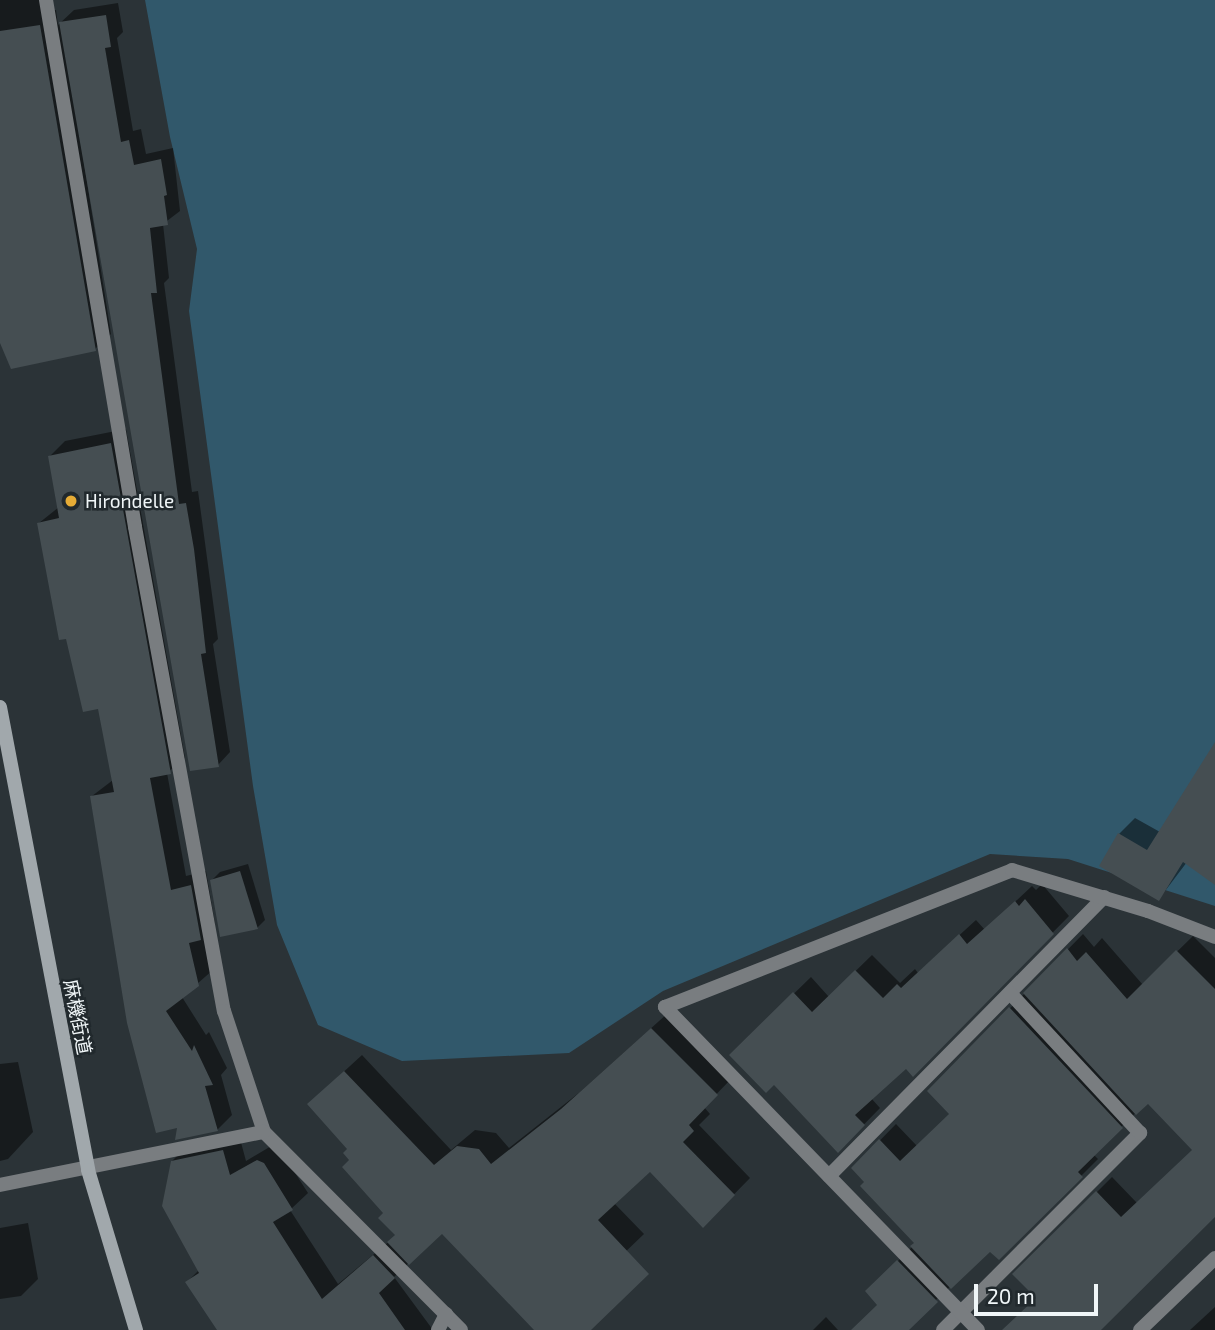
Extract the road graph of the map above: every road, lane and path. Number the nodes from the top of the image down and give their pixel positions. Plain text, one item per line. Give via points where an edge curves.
1 (46, 0) edge
2 (0, 707) edge
3 (1104, 898) junction
4 (1215, 937) edge
5 (1010, 993) junction
6 (264, 1132) junction
7 (88, 1170) junction
8 (829, 1176) junction
9 (0, 1185) edge
10 (1215, 1258) edge
11 (961, 1312) junction
12 (446, 1314) junction
13 (136, 1330) edge
14 (438, 1330) edge
15 (461, 1330) edge
16 (943, 1330) edge
17 (978, 1330) edge
18 (1140, 1330) edge

1 - 6 street via 135,527 224,1011
2 - 7 street, 麻機街道
3 - 4 street
3 - 5 street
3 - 8 street via 1012,870 665,1007
5 - 8 street
5 - 11 street via 1140,1133
6 - 7 street
6 - 12 street
7 - 9 street
7 - 13 street, 麻機街道
8 - 11 street
10 - 18 street
11 - 16 street
11 - 17 street
12 - 14 street
12 - 15 street

